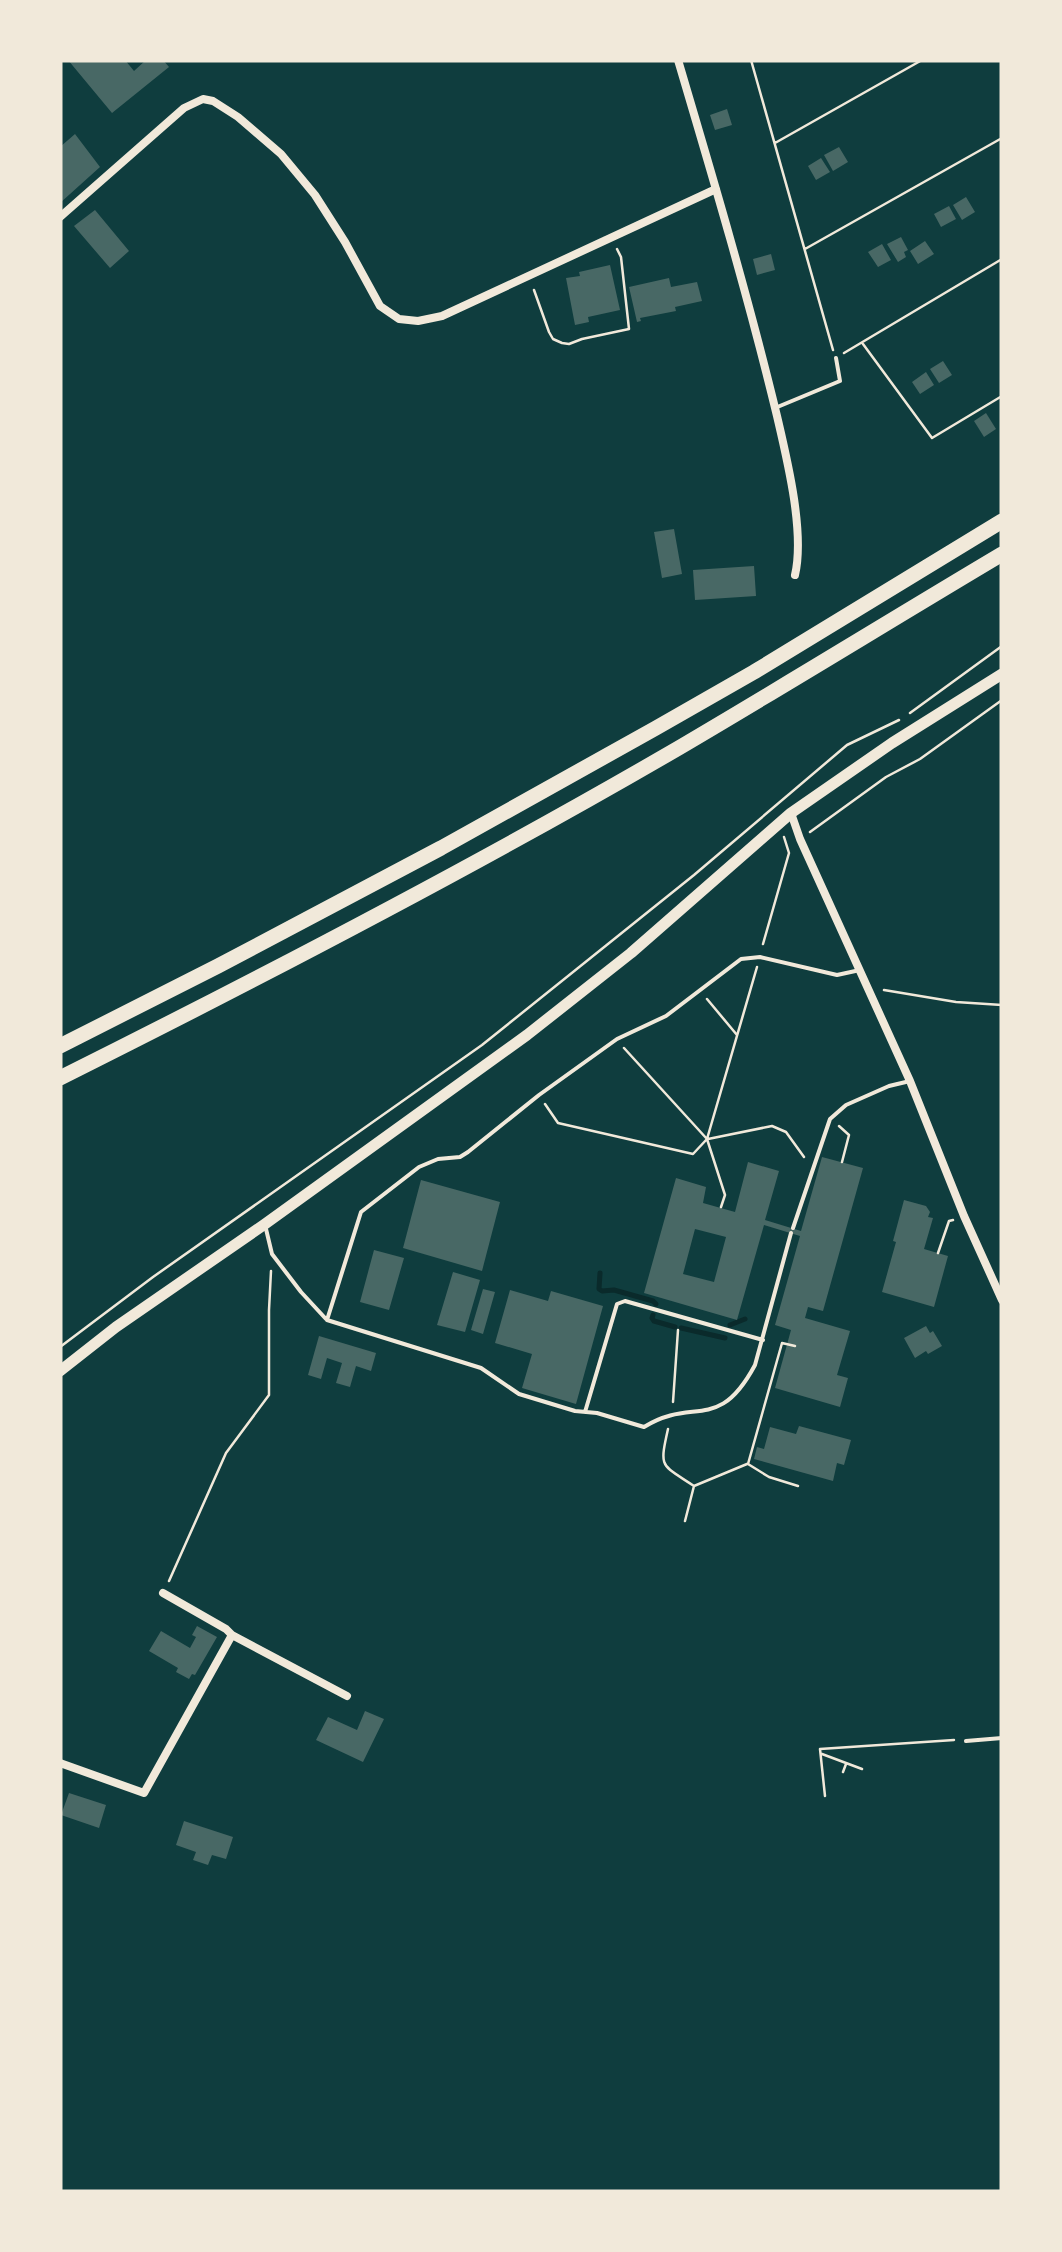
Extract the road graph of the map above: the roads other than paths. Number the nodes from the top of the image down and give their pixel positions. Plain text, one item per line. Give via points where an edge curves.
1 (678, 60) edge
2 (716, 189) junction
3 (60, 217) edge
4 (836, 358) road end
5 (775, 408) junction
6 (1002, 521) edge
7 (1002, 554) edge
8 (795, 575) dead end
9 (1002, 674) edge
10 (791, 812) junction
11 (860, 970) junction
12 (60, 1046) edge
13 (60, 1078) edge
14 (910, 1080) junction
15 (265, 1224) junction
16 (1002, 1300) edge
17 (327, 1320) junction
18 (763, 1340) junction
19 (60, 1371) edge
20 (585, 1412) junction
21 (163, 1593) road end
22 (232, 1635) junction
23 (347, 1696) dead end
24 (1002, 1738) edge
25 (966, 1742) road end
26 (60, 1764) edge

1 - 2 street
2 - 3 street via 442,316 418,321 380,306 315,195 281,154 213,100 184,108
2 - 5 street
4 - 5 lane via 840,382
5 - 8 street via 800,555
6 - 12 highway via 754,672 474,829
7 - 13 highway via 455,873
9 - 10 main road
10 - 11 street
10 - 15 main road via 556,1012
11 - 14 street
11 - 17 lane via 836,975 741,959 666,1016 617,1039 468,1152 419,1168 361,1212
14 - 16 street
14 - 18 lane via 830,1119
15 - 17 lane via 272,1254
15 - 19 main road
17 - 20 lane via 480,1368 518,1394
18 - 20 lane via 747,1382 712,1410 661,1416 644,1426
18 - 20 lane via 617,1304
21 - 22 street
22 - 23 street
22 - 26 street via 144,1793
24 - 25 lane

